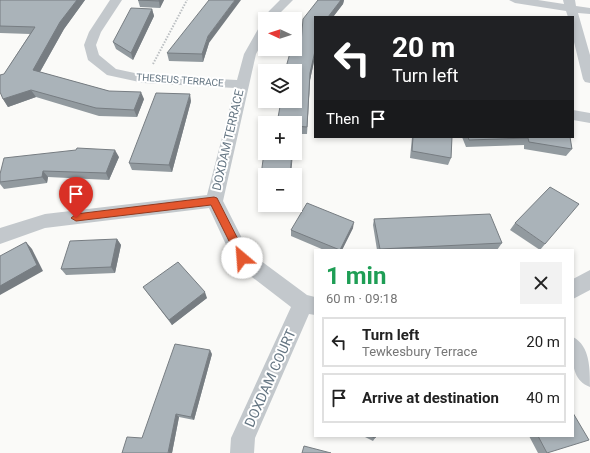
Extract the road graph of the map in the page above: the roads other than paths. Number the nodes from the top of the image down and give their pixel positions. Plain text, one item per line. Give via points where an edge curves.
1 (116, 0) edge
2 (287, 0) edge
3 (515, 0) edge
4 (570, 4) edge
5 (590, 11) edge
6 (274, 12) edge
7 (573, 16) edge
8 (574, 19) edge
9 (258, 40) edge
10 (590, 79) edge
11 (242, 84) junction
12 (574, 115) edge
13 (590, 118) edge
14 (214, 201) junction
15 (0, 236) edge
16 (590, 279) edge
17 (574, 289) edge
18 (309, 305) edge
19 (574, 350) edge
20 (590, 376) edge
21 (242, 453) edge

1 - 11 street, THESEUS TERRACE via 95,32 90,45 93,56 112,72 146,79
2 - 6 street
3 - 4 street
4 - 5 street
4 - 7 street
8 - 10 street
9 - 11 street, DOXDAM TERRACE via 250,54
11 - 14 street, DOXDAM TERRACE
12 - 13 street
14 - 15 street via 45,221
14 - 18 street, DOXDAM TERRACE via 242,258
16 - 17 street
18 - 21 street, DOXDAM COURT via 243,438
19 - 20 street

